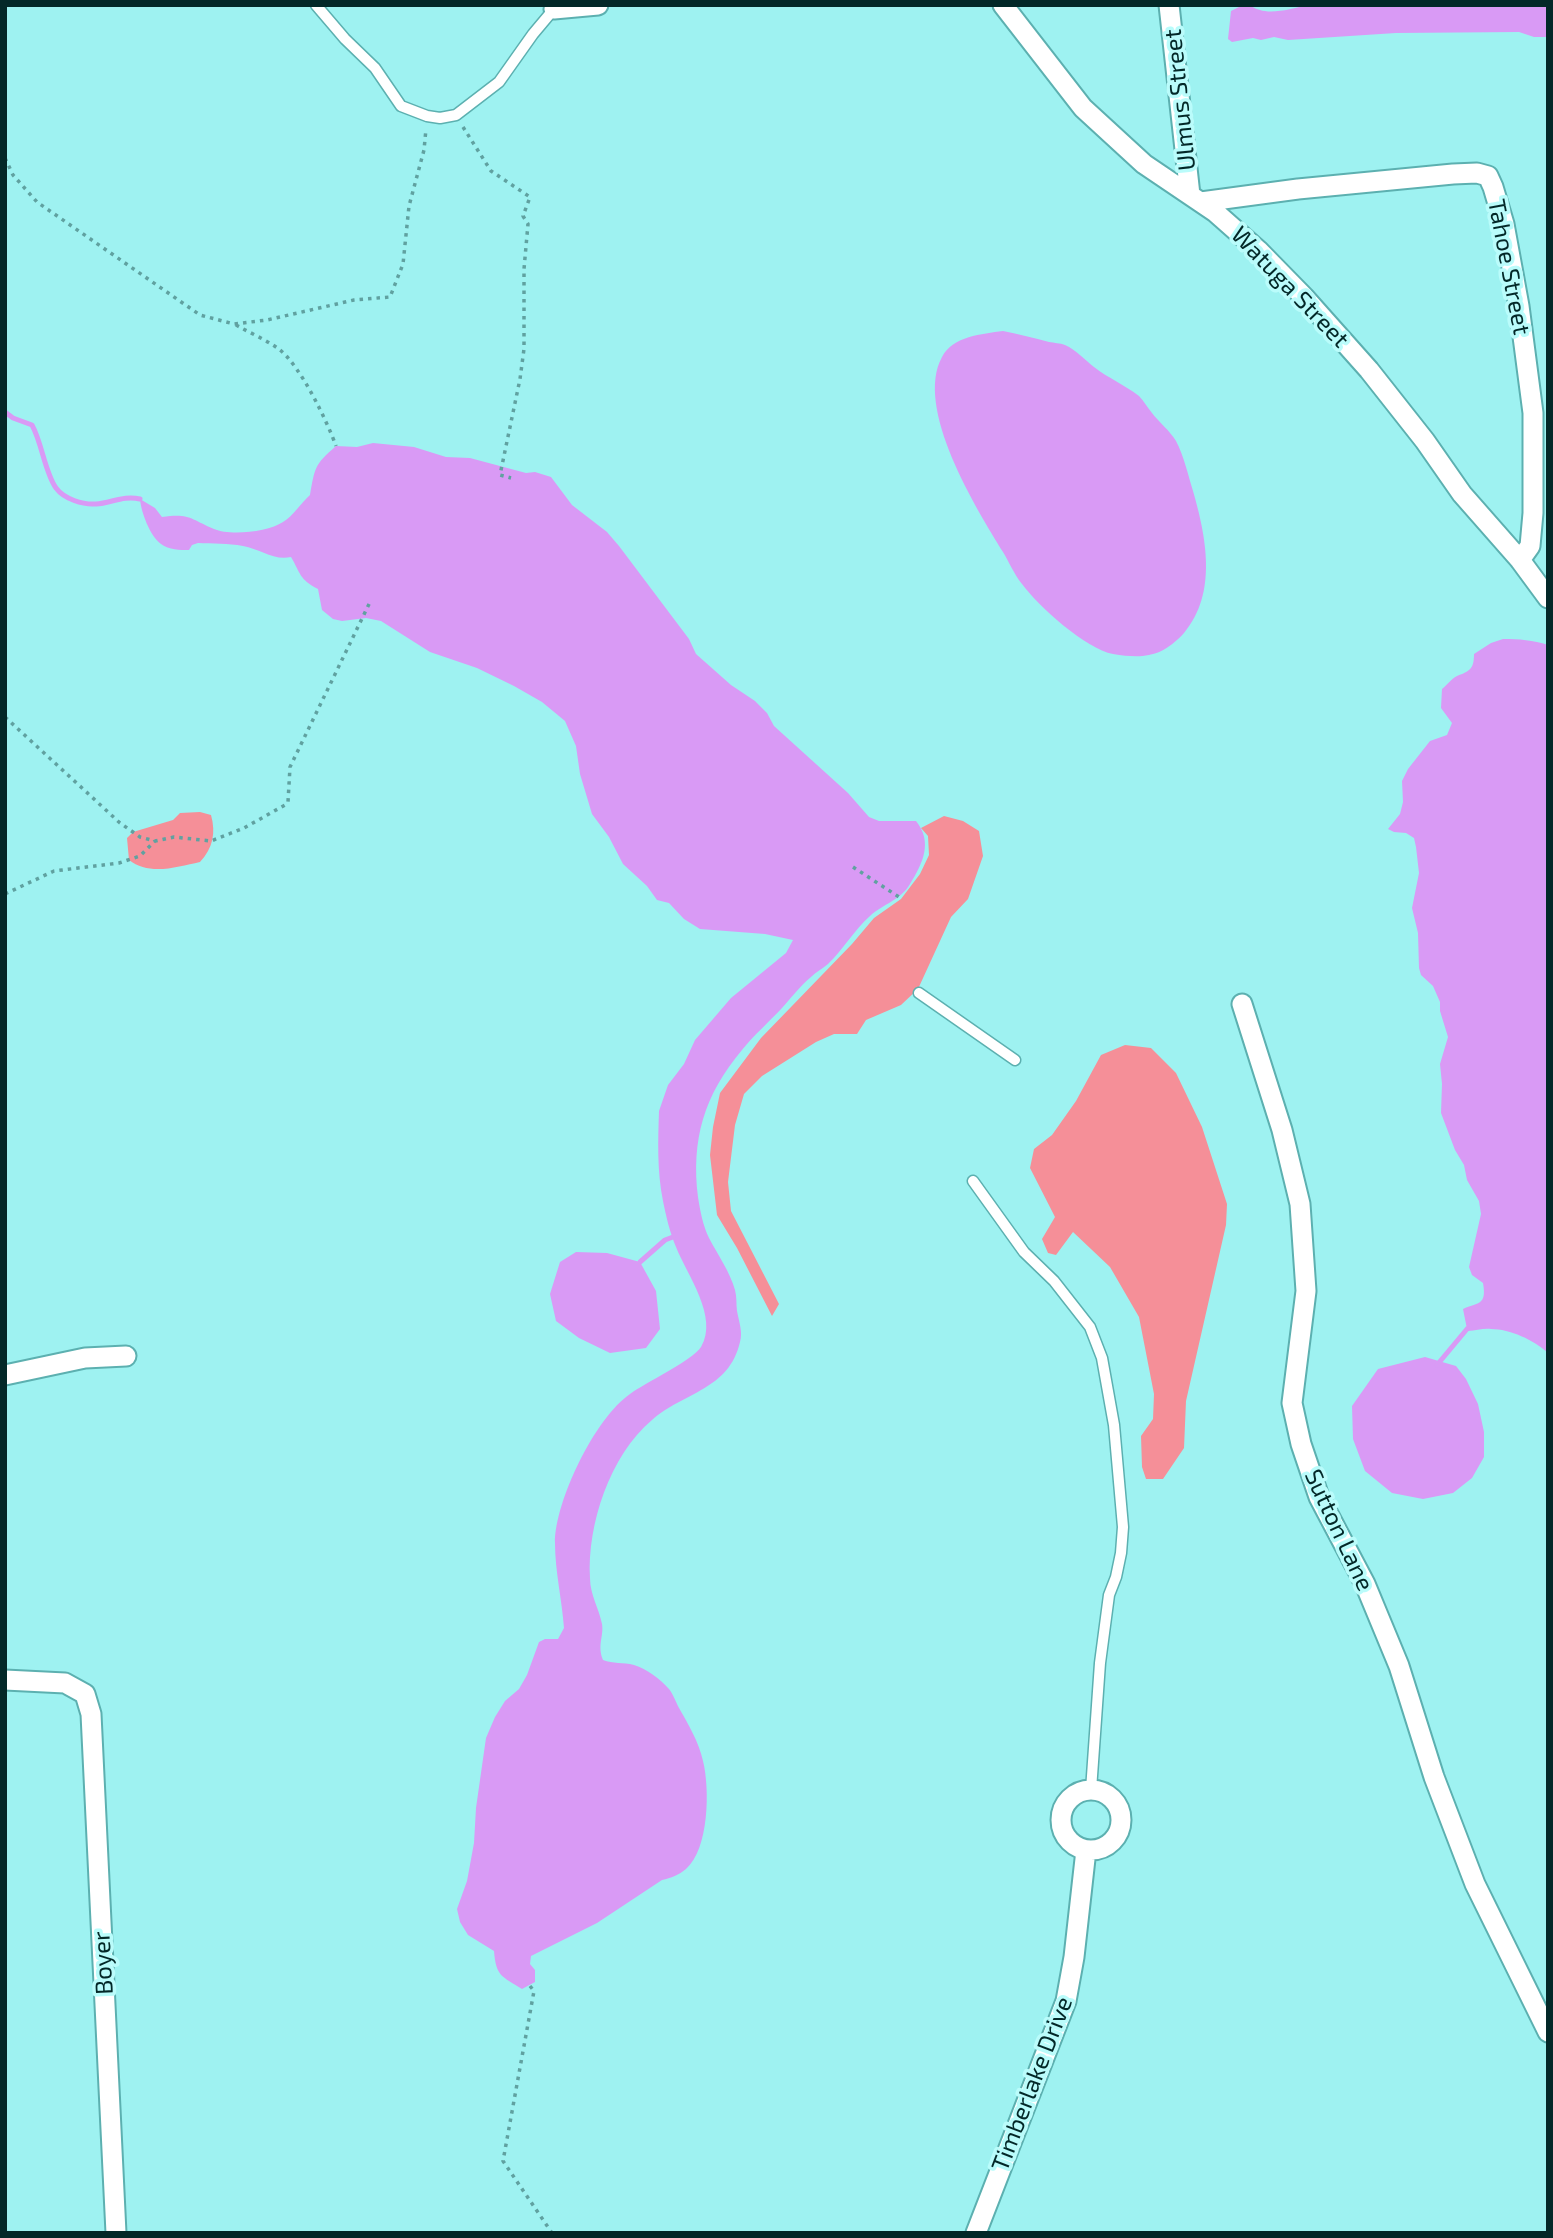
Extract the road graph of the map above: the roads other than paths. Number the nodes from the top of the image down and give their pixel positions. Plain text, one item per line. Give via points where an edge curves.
1 (316, 5) edge
2 (598, 5) edge
3 (1003, 5) edge
4 (1169, 5) edge
5 (554, 9) joint
6 (1196, 198) junction
7 (1520, 559) junction
8 (1548, 598) edge
9 (919, 993) dead end
10 (1241, 1004) dead end
11 (1015, 1060) dead end
12 (973, 1181) dead end
13 (126, 1356) dead end
14 (5, 1375) edge
15 (5, 1680) edge
16 (1091, 1790) junction
17 (1086, 1850) junction
18 (1548, 2032) edge
19 (116, 2233) edge
20 (976, 2233) edge

1 - 5 lane via 375,68 401,106 440,118 456,115 499,82
2 - 5 street
3 - 6 street, Watuga Street via 1083,108 1144,164
4 - 6 street, Ulmus Street
6 - 7 street, Watuga Street via 1258,250 1320,315 1369,370 1462,494
6 - 7 street, Tahoe Street via 1453,174 1488,176 1504,224 1520,306 1533,413 1533,513 1530,546
7 - 8 street, Watuga Street
9 - 11 lane
10 - 18 street, Sutton Lane via 1282,1130 1300,1204 1306,1291 1292,1404 1301,1444 1319,1497 1365,1584 1399,1666 1475,1884
12 - 16 lane via 1024,1252 1090,1326 1102,1358 1114,1425 1123,1527 1100,1663
13 - 14 street via 85,1358
15 - 19 street, Boyer via 65,1683 85,1694 91,1714
16 - 17 street via 1067,1801 1060,1818 1070,1842
16 - 17 street via 1112,1799 1120,1825 1104,1847
17 - 20 street, Timberlake Drive via 1066,2001

